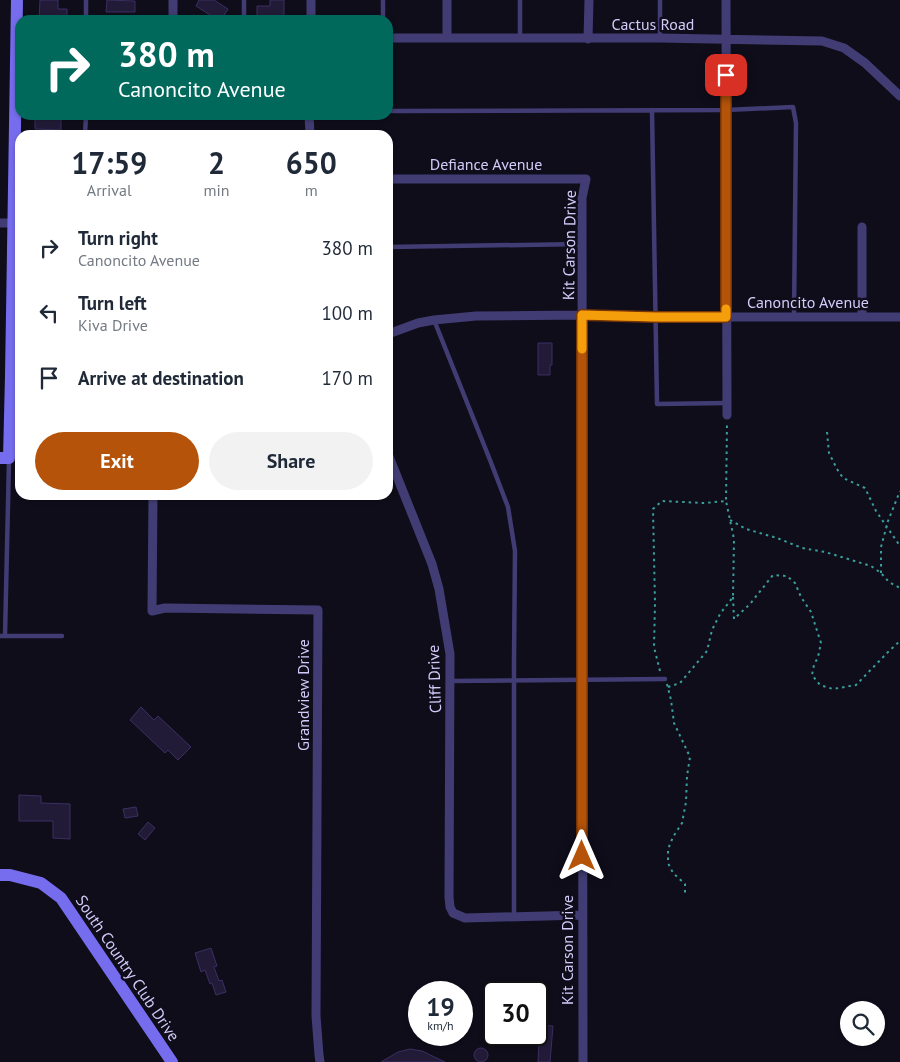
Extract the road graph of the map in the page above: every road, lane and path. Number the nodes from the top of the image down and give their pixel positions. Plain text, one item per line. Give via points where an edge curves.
1 (17, 0) edge
2 (86, 0) edge
3 (173, 0) edge
4 (244, 0) edge
5 (311, 0) edge
6 (383, 0) edge
7 (447, 0) edge
8 (520, 0) edge
9 (588, 0) edge
10 (660, 0) edge
11 (726, 0) edge
12 (17, 15) edge
13 (86, 15) edge
14 (173, 15) edge
15 (244, 15) edge
16 (311, 15) edge
17 (383, 15) edge
18 (393, 38) edge
19 (447, 38) junction
20 (520, 38) junction
21 (660, 38) junction
22 (588, 39) junction
23 (726, 39) junction
24 (900, 96) edge
25 (652, 110) junction
26 (726, 110) junction
27 (393, 111) edge
28 (15, 176) edge
29 (393, 179) edge
30 (586, 179) joint
31 (0, 223) edge
32 (14, 223) junction
33 (862, 227) dead end
34 (582, 244) junction
35 (393, 247) edge
36 (15, 300) edge
37 (582, 315) junction
38 (794, 316) junction
39 (862, 316) junction
40 (655, 317) junction
41 (726, 317) junction
42 (900, 317) edge
43 (434, 320) junction
44 (393, 332) edge
45 (15, 383) edge
46 (727, 403) junction
47 (727, 415) joint
48 (827, 432) dead end
49 (4, 458) edge
50 (393, 466) edge
51 (900, 491) edge
52 (153, 500) edge
53 (726, 501) junction
54 (730, 520) junction
55 (887, 526) junction
56 (900, 546) edge
57 (881, 573) junction
58 (900, 588) edge
59 (733, 597) junction
60 (3, 636) edge
61 (62, 636) dead end
62 (900, 641) edge
63 (665, 679) junction
64 (450, 680) junction
65 (514, 680) junction
66 (582, 680) junction
67 (668, 687) junction
68 (0, 875) edge
69 (685, 896) dead end
70 (582, 915) junction
71 (514, 916) junction
72 (172, 1062) edge
73 (320, 1062) edge
74 (583, 1062) edge

1 - 12 main road
2 - 13 lane
3 - 14 street
4 - 15 lane
5 - 16 street
6 - 17 lane
7 - 19 street
8 - 20 lane
9 - 22 street
10 - 21 lane
11 - 23 street
18 - 19 street, Cactus Road
19 - 20 street, Cactus Road
20 - 22 street, Cactus Road
21 - 22 street, Cactus Road
21 - 23 street, Cactus Road
23 - 24 street, Cactus Road via 822,41 844,48
23 - 26 street
25 - 26 lane
25 - 27 lane
25 - 40 lane
26 - 38 lane via 793,107 796,123
26 - 41 street
28 - 32 main road
29 - 30 street, Defiance Avenue
30 - 34 street, Kit Carson Drive via 582,198
31 - 32 street
32 - 36 main road
33 - 39 street
34 - 35 lane
34 - 37 street, Kit Carson Drive
37 - 40 street, Canoncito Avenue
37 - 43 street, Canoncito Avenue via 476,316
37 - 66 street, Kit Carson Drive
38 - 39 street, Canoncito Avenue
38 - 41 street, Canoncito Avenue
39 - 42 street, Canoncito Avenue
40 - 41 street, Canoncito Avenue
40 - 46 lane via 657,404
41 - 46 street
43 - 44 street, Canoncito Avenue
43 - 65 lane via 508,507 515,551
45 - 49 main road
46 - 47 street
47 - 53 path
48 - 55 path via 829,453 837,469 843,478 865,488
49 - 60 lane
50 - 64 street, Cliff Drive via 439,589 450,654
51 - 55 path
52 - 73 street, Grandview Drive via 152,611 165,608 318,610 316,1016
53 - 54 path
53 - 63 path via 662,502 654,509 654,647
54 - 57 path via 746,529 802,548 871,566
54 - 59 path via 734,539
55 - 56 path
55 - 57 path via 881,547
57 - 58 path
59 - 62 path via 734,619 773,575 787,576 796,583 821,642 812,675 820,685 827,687 856,685
59 - 67 path via 712,630 708,651 680,683
60 - 61 lane
63 - 66 lane
63 - 67 path
64 - 65 lane
64 - 71 street, Cliff Drive via 450,908 453,914 465,918
65 - 66 lane
65 - 71 lane
66 - 70 street, Kit Carson Drive
67 - 69 path via 674,723 690,757 682,823 668,849 668,863 685,884
68 - 72 main road, South Country Club Drive via 41,883 61,898
70 - 71 street
70 - 74 street, Kit Carson Drive

